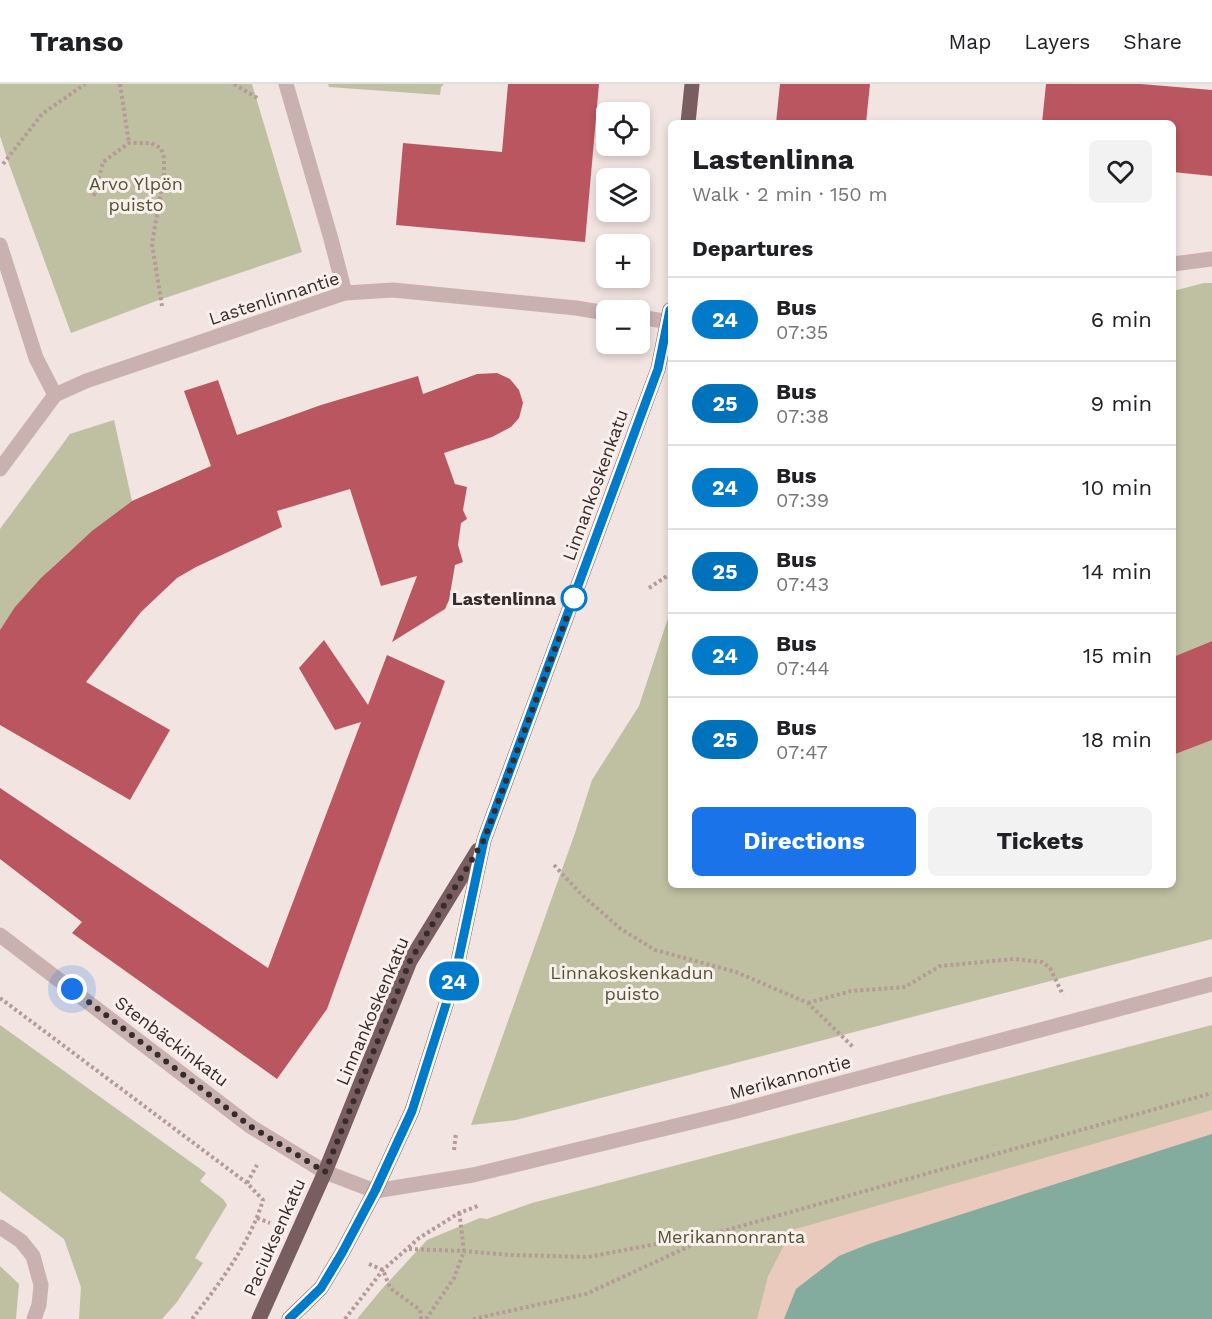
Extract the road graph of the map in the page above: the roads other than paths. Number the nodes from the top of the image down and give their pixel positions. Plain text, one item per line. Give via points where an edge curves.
1 (286, 84) edge
2 (692, 84) edge
3 (688, 120) edge
4 (0, 245) edge
5 (1212, 259) edge
6 (1176, 264) edge
7 (345, 294) junction
8 (596, 311) edge
9 (650, 317) edge
10 (668, 318) edge
11 (668, 326) edge
12 (55, 395) junction
13 (0, 469) edge
14 (484, 840) junction
15 (0, 935) edge
16 (1212, 984) edge
17 (325, 1172) junction
18 (375, 1191) junction
19 (0, 1227) edge
20 (34, 1319) edge
21 (259, 1319) edge
22 (289, 1319) edge

1 - 7 street
2 - 3 main road
4 - 12 street via 36,357
5 - 6 street
7 - 8 street, Lastenlinnantie via 393,290
7 - 12 street, Lastenlinnantie via 86,381
9 - 10 street
11 - 14 main road, Linnankoskenkatu via 658,369
12 - 13 street, Lastenlinnantie
14 - 17 main road, Linnankoskenkatu via 410,961
14 - 18 main road, Linnankoskenkatu via 455,976 421,1087
15 - 17 street, Stenbäckinkatu via 250,1126
16 - 18 street, Merikannontie via 737,1111 473,1175
17 - 18 street, Stenbäckinkatu
17 - 21 main road, Paciuksenkatu
18 - 22 main road via 321,1288
19 - 20 street via 21,1241 33,1256 41,1285

